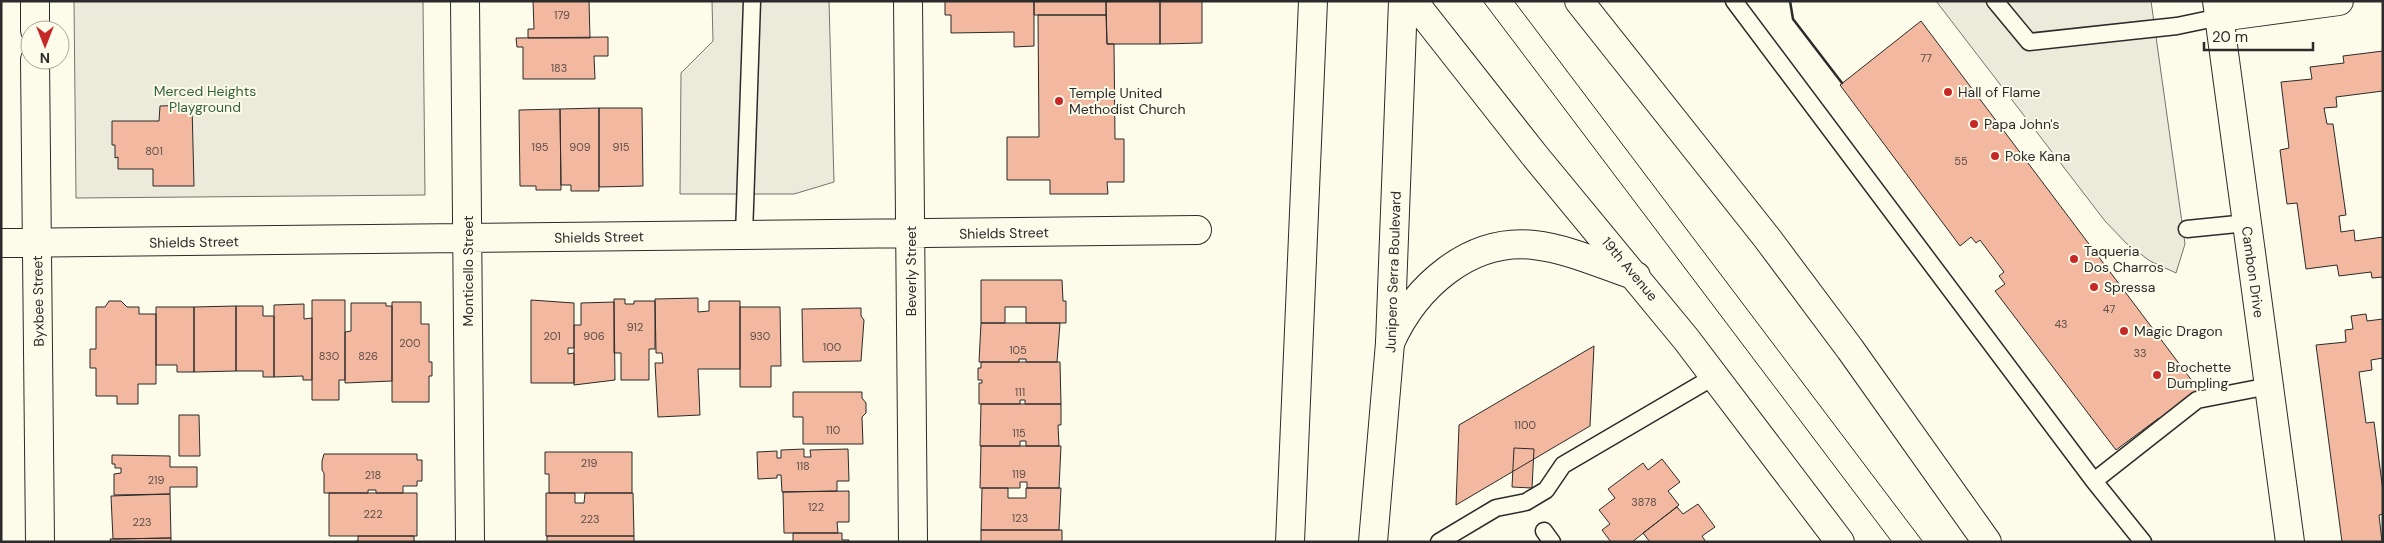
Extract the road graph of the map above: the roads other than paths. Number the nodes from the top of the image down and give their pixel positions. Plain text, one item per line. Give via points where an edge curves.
1 (35, 1) edge
2 (465, 1) edge
3 (752, 1) edge
4 (908, 1) edge
5 (1313, 1) edge
6 (1403, 1) edge
7 (1413, 1) edge
8 (1579, 1) edge
9 (1734, 1) edge
10 (1995, 1) edge
11 (2339, 1) edge
12 (2218, 9) edge
13 (35, 20) edge
14 (36, 70) edge
15 (2247, 223) junction
16 (2187, 229) dead end
17 (1197, 230) dead end
18 (910, 234) junction
19 (744, 235) junction
20 (468, 238) junction
21 (1, 243) edge
22 (37, 243) junction
23 (1636, 276) junction
24 (1390, 343) junction
25 (1715, 376) junction
26 (2269, 386) junction
27 (2094, 481) junction
28 (40, 542) edge
29 (470, 542) edge
30 (913, 542) edge
31 (1290, 542) edge
32 (1373, 542) edge
33 (1439, 542) edge
34 (1840, 542) edge
35 (1987, 542) edge
36 (2143, 542) edge
37 (2290, 542) edge

1 - 13 main road
2 - 20 main road, Monticello Street
3 - 19 lane
4 - 18 main road, Beverly Street
5 - 31 main road
6 - 24 main road, Junipero Serra Boulevard
7 - 23 main road, 19th Avenue via 1535,156
8 - 35 main road via 1772,245
9 - 27 lane
10 - 12 lane via 2029,42 2177,26
11 - 12 main road
12 - 15 main road, Cambon Drive
14 - 22 main road, Byxbee Street
15 - 16 lane
15 - 26 main road, Cambon Drive
17 - 18 main road, Shields Street
18 - 19 main road, Shields Street
18 - 30 main road, Beverly Street
19 - 20 main road, Shields Street
20 - 22 main road, Shields Street
20 - 29 main road, Monticello Street
21 - 22 main road, Shields Street
22 - 28 main road, Byxbee Street
23 - 24 main road via 1548,247 1518,244 1488,250 1458,262 1426,288 1411,304
23 - 25 main road, 19th Avenue
24 - 32 main road, Junipero Serra Boulevard
25 - 33 lane via 1563,465 1546,490 1526,502 1496,508
25 - 34 main road, 19th Avenue
26 - 27 lane via 2197,400
26 - 37 main road, Cambon Drive
27 - 36 lane

